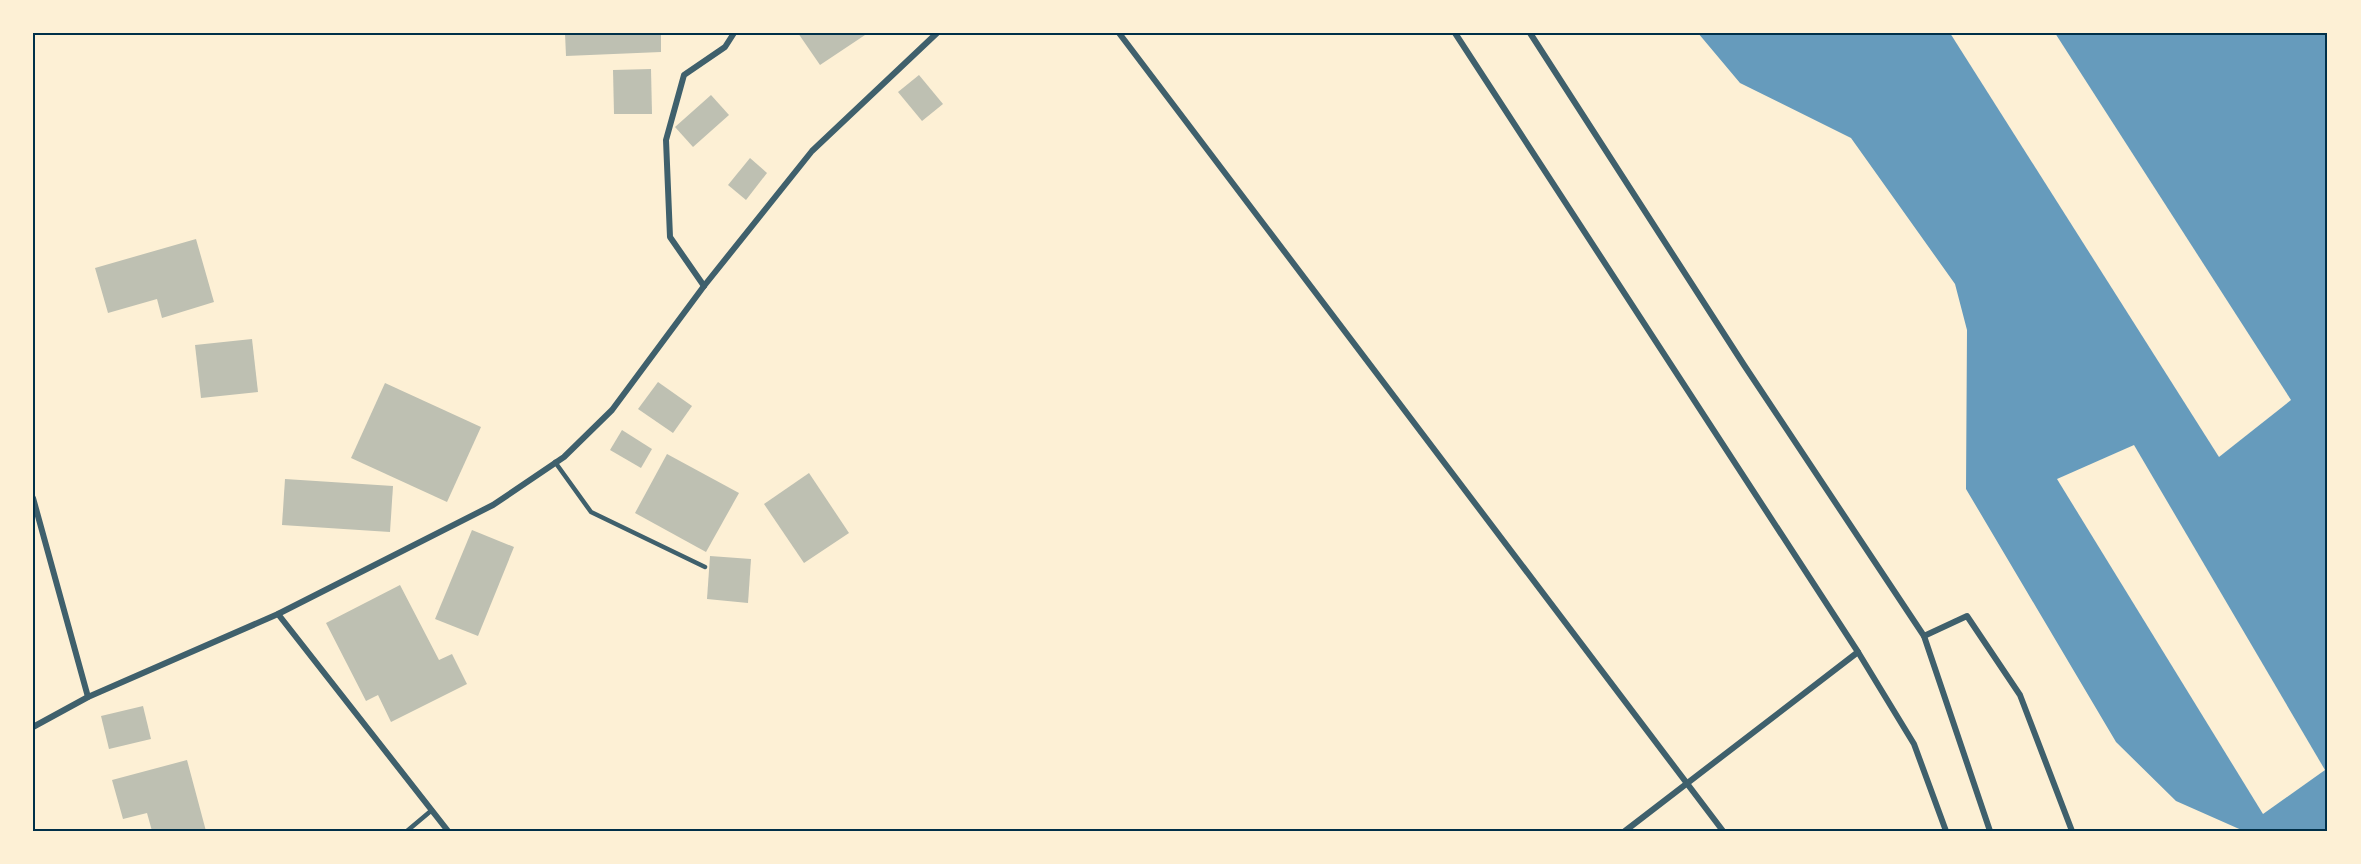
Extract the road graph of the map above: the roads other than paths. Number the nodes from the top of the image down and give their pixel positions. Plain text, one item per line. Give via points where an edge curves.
1 (734, 33) edge
2 (937, 33) edge
3 (1119, 33) edge
4 (1455, 33) edge
5 (1530, 33) edge
6 (704, 286) junction
7 (555, 462) junction
8 (33, 498) edge
9 (705, 567) dead end
10 (278, 614) junction
11 (1924, 636) junction
12 (1858, 652) junction
13 (88, 697) junction
14 (33, 727) edge
15 (1685, 783) junction
16 (432, 810) junction
17 (407, 831) edge
18 (448, 831) edge
19 (1625, 831) edge
20 (1723, 831) edge
21 (1946, 831) edge
22 (1990, 831) edge
23 (2072, 831) edge

1 - 6 street via 725,47 684,75 666,140 670,237
2 - 6 street via 812,151
3 - 15 street
4 - 12 street
5 - 11 street
6 - 7 street via 612,410
7 - 9 lane via 591,512
7 - 10 street via 493,505
8 - 13 street
10 - 13 street
10 - 16 street
11 - 22 street
11 - 23 street via 1967,616 2020,695
12 - 15 street
12 - 21 street via 1914,744
13 - 14 street
15 - 19 street
15 - 20 street
16 - 17 lane
16 - 18 street

